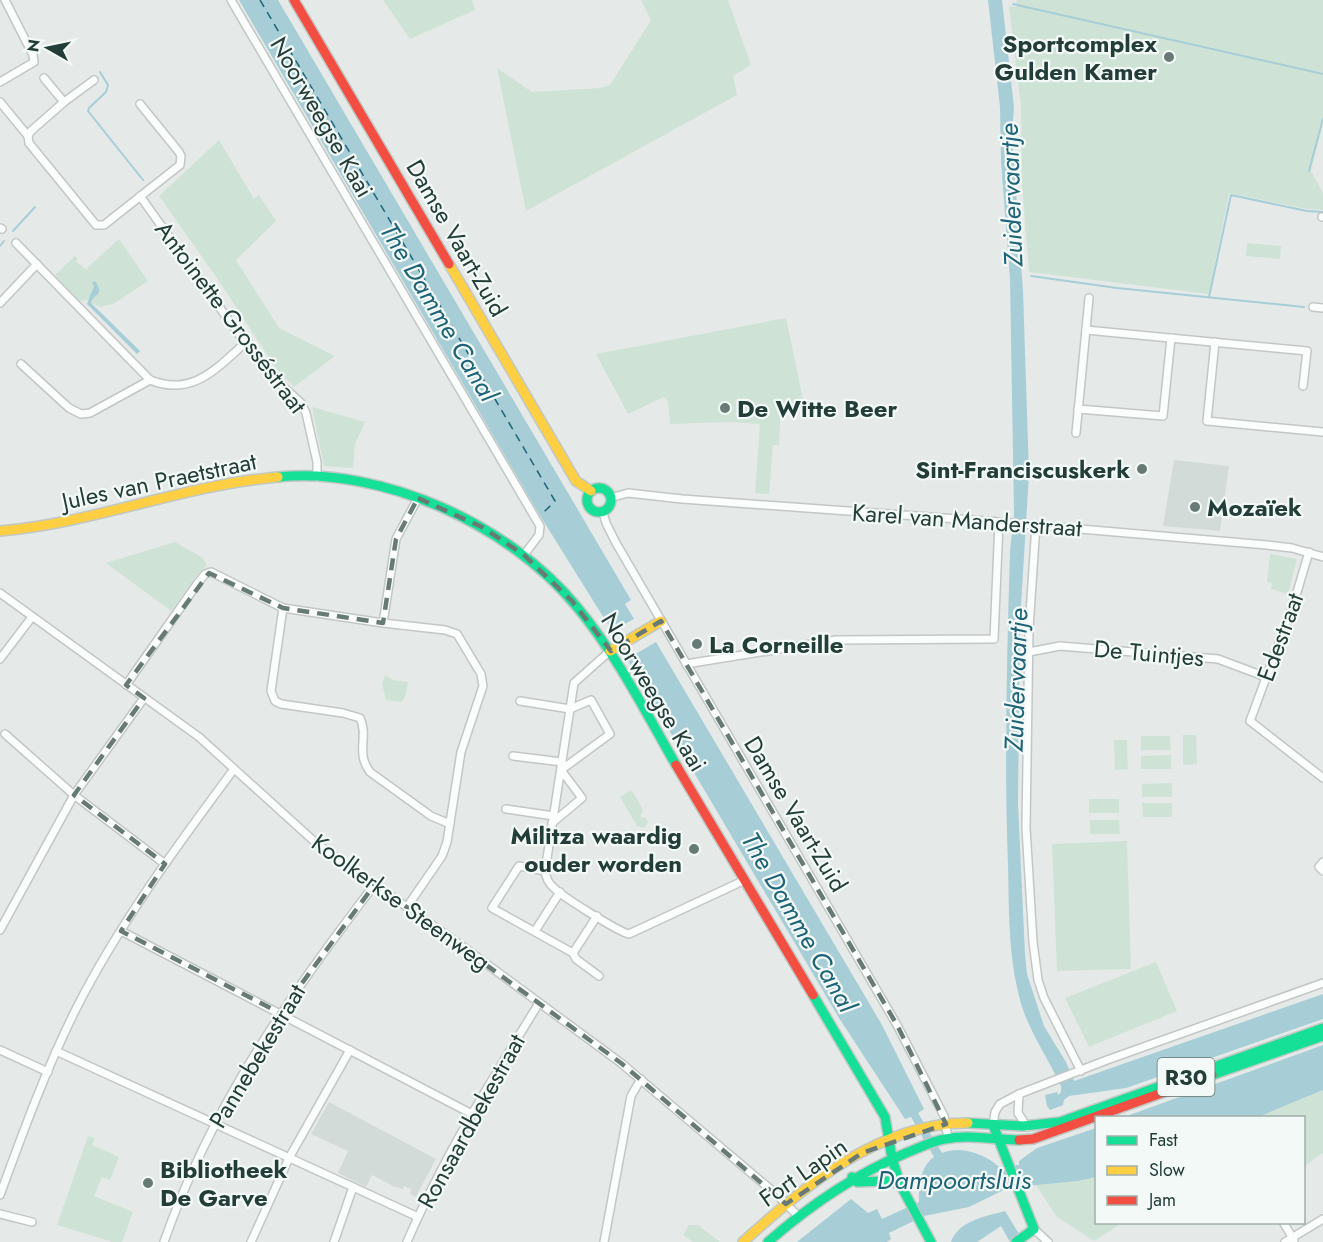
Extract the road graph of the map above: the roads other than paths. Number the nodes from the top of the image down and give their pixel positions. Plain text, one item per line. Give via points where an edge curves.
1 (5, 0) edge
2 (231, 0) edge
3 (294, 0) edge
4 (44, 78) dead end
5 (94, 80) dead end
6 (0, 82) edge
7 (0, 102) edge
8 (64, 102) junction
9 (140, 104) dead end
10 (28, 136) junction
11 (140, 196) junction
12 (16, 243) dead end
13 (37, 264) junction
14 (1089, 298) dead end
15 (0, 303) edge
16 (1313, 307) dead end
17 (1323, 308) edge
18 (1086, 330) junction
19 (1171, 338) junction
20 (1215, 342) junction
21 (245, 343) junction
22 (21, 364) dead end
23 (150, 380) junction
24 (1303, 386) dead end
25 (1078, 409) junction
26 (1323, 432) edge
27 (1076, 433) dead end
28 (317, 477) junction
29 (591, 492) junction
30 (418, 498) junction
31 (610, 498) junction
32 (603, 512) junction
33 (999, 522) junction
34 (1036, 525) junction
35 (0, 531) edge
36 (1309, 552) junction
37 (524, 555) junction
38 (1323, 557) edge
39 (0, 593) edge
40 (283, 608) junction
41 (32, 617) junction
42 (661, 621) junction
43 (383, 623) junction
44 (610, 651) junction
45 (1029, 652) junction
46 (0, 659) edge
47 (686, 664) junction
48 (1266, 677) junction
49 (126, 685) junction
50 (144, 699) junction
51 (520, 701) dead end
52 (570, 710) junction
53 (4, 734) dead end
54 (513, 756) dead end
55 (561, 766) junction
56 (234, 769) junction
57 (1323, 778) edge
58 (74, 795) junction
59 (506, 809) dead end
60 (553, 820) junction
61 (450, 824) junction
62 (165, 864) junction
63 (545, 870) junction
64 (745, 880) junction
65 (375, 884) junction
66 (560, 892) junction
67 (407, 907) junction
68 (597, 916) junction
69 (0, 930) edge
70 (122, 931) junction
71 (535, 931) junction
72 (573, 953) junction
73 (599, 976) dead end
74 (1323, 983) edge
75 (538, 1002) junction
76 (280, 1013) junction
77 (1323, 1028) edge
78 (1323, 1036) edge
79 (0, 1050) edge
80 (350, 1050) junction
81 (56, 1051) junction
82 (1081, 1071) junction
83 (48, 1072) junction
84 (641, 1079) junction
85 (1019, 1094) junction
86 (472, 1114) junction
87 (1101, 1116) edge
88 (1095, 1118) edge
89 (214, 1124) junction
90 (946, 1124) junction
91 (993, 1125) junction
92 (1027, 1127) junction
93 (948, 1138) junction
94 (890, 1140) junction
95 (998, 1140) junction
96 (289, 1158) junction
97 (892, 1158) junction
98 (852, 1177) junction
99 (900, 1184) junction
100 (353, 1187) junction
101 (0, 1195) edge
102 (786, 1203) junction
103 (0, 1214) edge
104 (798, 1216) junction
105 (418, 1217) junction
106 (1323, 1219) edge
107 (32, 1222) dead end
108 (1283, 1224) edge
109 (1034, 1229) junction
110 (1020, 1239) edge
111 (1294, 1240) edge
112 (164, 1242) edge
113 (251, 1242) edge
114 (334, 1242) edge
115 (407, 1242) edge
116 (604, 1242) edge
117 (743, 1242) edge
118 (768, 1242) edge
119 (931, 1242) edge
120 (1048, 1242) edge
121 (1285, 1242) edge

1 - 6 street via 34,62
2 - 37 street, Noorweegse Kaai via 540,526
3 - 29 main road, Damse Vaart-Zuid via 576,481
4 - 8 street
5 - 8 street
7 - 10 street
8 - 10 street
9 - 11 street via 182,156 180,165
10 - 11 street via 29,143 96,225 104,225
11 - 21 street, Antoinette Grosséstraat
12 - 13 street
13 - 15 street
13 - 23 street
14 - 18 street
16 - 17 street
18 - 19 street
18 - 25 street
19 - 20 street
19 - 25 street via 1163,416
20 - 24 street via 1307,351
20 - 26 street via 1207,421
21 - 23 street via 208,375 184,385 165,386
21 - 28 street, Antoinette Grosséstraat via 306,413
22 - 23 street via 69,408 81,414 90,413
25 - 27 street
28 - 30 main road, Jules van Praetstraat via 382,486
28 - 35 main road, Jules van Praetstraat via 242,480 45,525
29 - 31 main road via 602,489
29 - 32 main road via 589,507
30 - 37 main road, Jules van Praetstraat via 482,527
30 - 43 street via 396,539
31 - 32 main road
31 - 33 street, Karel van Manderstraat via 628,493
32 - 42 street, Damse Vaart-Zuid via 616,543
33 - 34 street, Karel van Manderstraat
33 - 47 street via 994,639 836,640
34 - 36 street, Karel van Manderstraat
34 - 45 street
36 - 38 street, Karel van Manderstraat
36 - 48 street, Edestraat
37 - 44 main road, Noorweegse Kaai via 591,622
39 - 41 street, Koolkerkse Steenweg
40 - 43 street
40 - 49 street via 217,573 205,574
40 - 61 street via 271,691 275,701 360,718 364,763 370,772 431,816
41 - 46 street
41 - 49 street, Koolkerkse Steenweg
42 - 44 main road
42 - 47 street, Damse Vaart-Zuid
43 - 61 street via 457,634 481,674 483,686 461,752
44 - 52 street via 574,683
44 - 64 main road, Noorweegse Kaai
45 - 48 street, De Tuintjes via 1060,646 1218,659
45 - 82 street via 1026,828 1036,965 1044,998
47 - 90 street, Damse Vaart-Zuid via 897,1024
48 - 57 street, Edestraat via 1250,721
49 - 50 street, Koolkerkse Steenweg
50 - 56 street, Koolkerkse Steenweg via 200,737
50 - 58 street
51 - 52 street
52 - 55 street
52 - 55 street via 591,700 610,734
53 - 58 street
54 - 55 street
55 - 60 street
55 - 60 street via 582,798
56 - 62 street
56 - 65 street, Koolkerkse Steenweg via 316,843
58 - 62 street
58 - 69 street
59 - 60 street
60 - 63 street
61 - 67 street via 442,856
62 - 70 street
63 - 66 street via 551,885
63 - 71 street via 519,866 492,908
64 - 68 street via 629,934
64 - 94 main road, Noorweegse Kaai via 873,1095 885,1117
65 - 67 street, Koolkerkse Steenweg
65 - 76 street, Pannebekestraat
66 - 68 street
66 - 71 street
67 - 75 street, Koolkerkse Steenweg
68 - 72 street
70 - 76 street
70 - 81 street
71 - 72 street
72 - 73 street
74 - 82 street
75 - 84 street, Koolkerkse Steenweg
75 - 86 street, Ronsaardbekestraat
76 - 80 street
76 - 89 street, Pannebekestraat
77 - 92 main road, R30 via 1060,1122
78 - 87 main road, R30
79 - 83 street
80 - 86 street
80 - 96 street
81 - 83 street
81 - 89 street
82 - 85 street
83 - 101 street
84 - 102 street, Koolkerkse Steenweg
84 - 116 street via 631,1096
85 - 91 street via 1000,1104
85 - 92 street via 1018,1113
86 - 105 street, Ronsaardbekestraat
88 - 95 main road, R30 via 1034,1139
89 - 96 street
89 - 112 street, Pannebekestraat
90 - 91 main road, R30
90 - 93 street, Damse Vaart-Zuid
90 - 94 main road, R30
91 - 92 main road, R30
91 - 95 main road
93 - 95 main road, R30
93 - 97 main road, R30
94 - 97 main road, Noorweegse Kaai
94 - 102 main road, Fort Lapin / R30 via 833,1169
95 - 109 main road
96 - 100 street
96 - 113 street
97 - 98 main road, Fort Lapin / R30
97 - 99 main road, Noorweegse Kaai
98 - 99 main road via 857,1182
98 - 104 main road, Fort Lapin / R30
99 - 119 main road, Noorweegse Kaai
100 - 105 street
100 - 114 street
102 - 104 street, Koolkerkse Steenweg
102 - 117 main road, Fort Lapin / R30
103 - 107 street
104 - 118 main road, Fort Lapin / R30
105 - 115 street, Ronsaardbekestraat
106 - 111 street
108 - 111 street
109 - 110 main road
109 - 120 street
111 - 121 street

